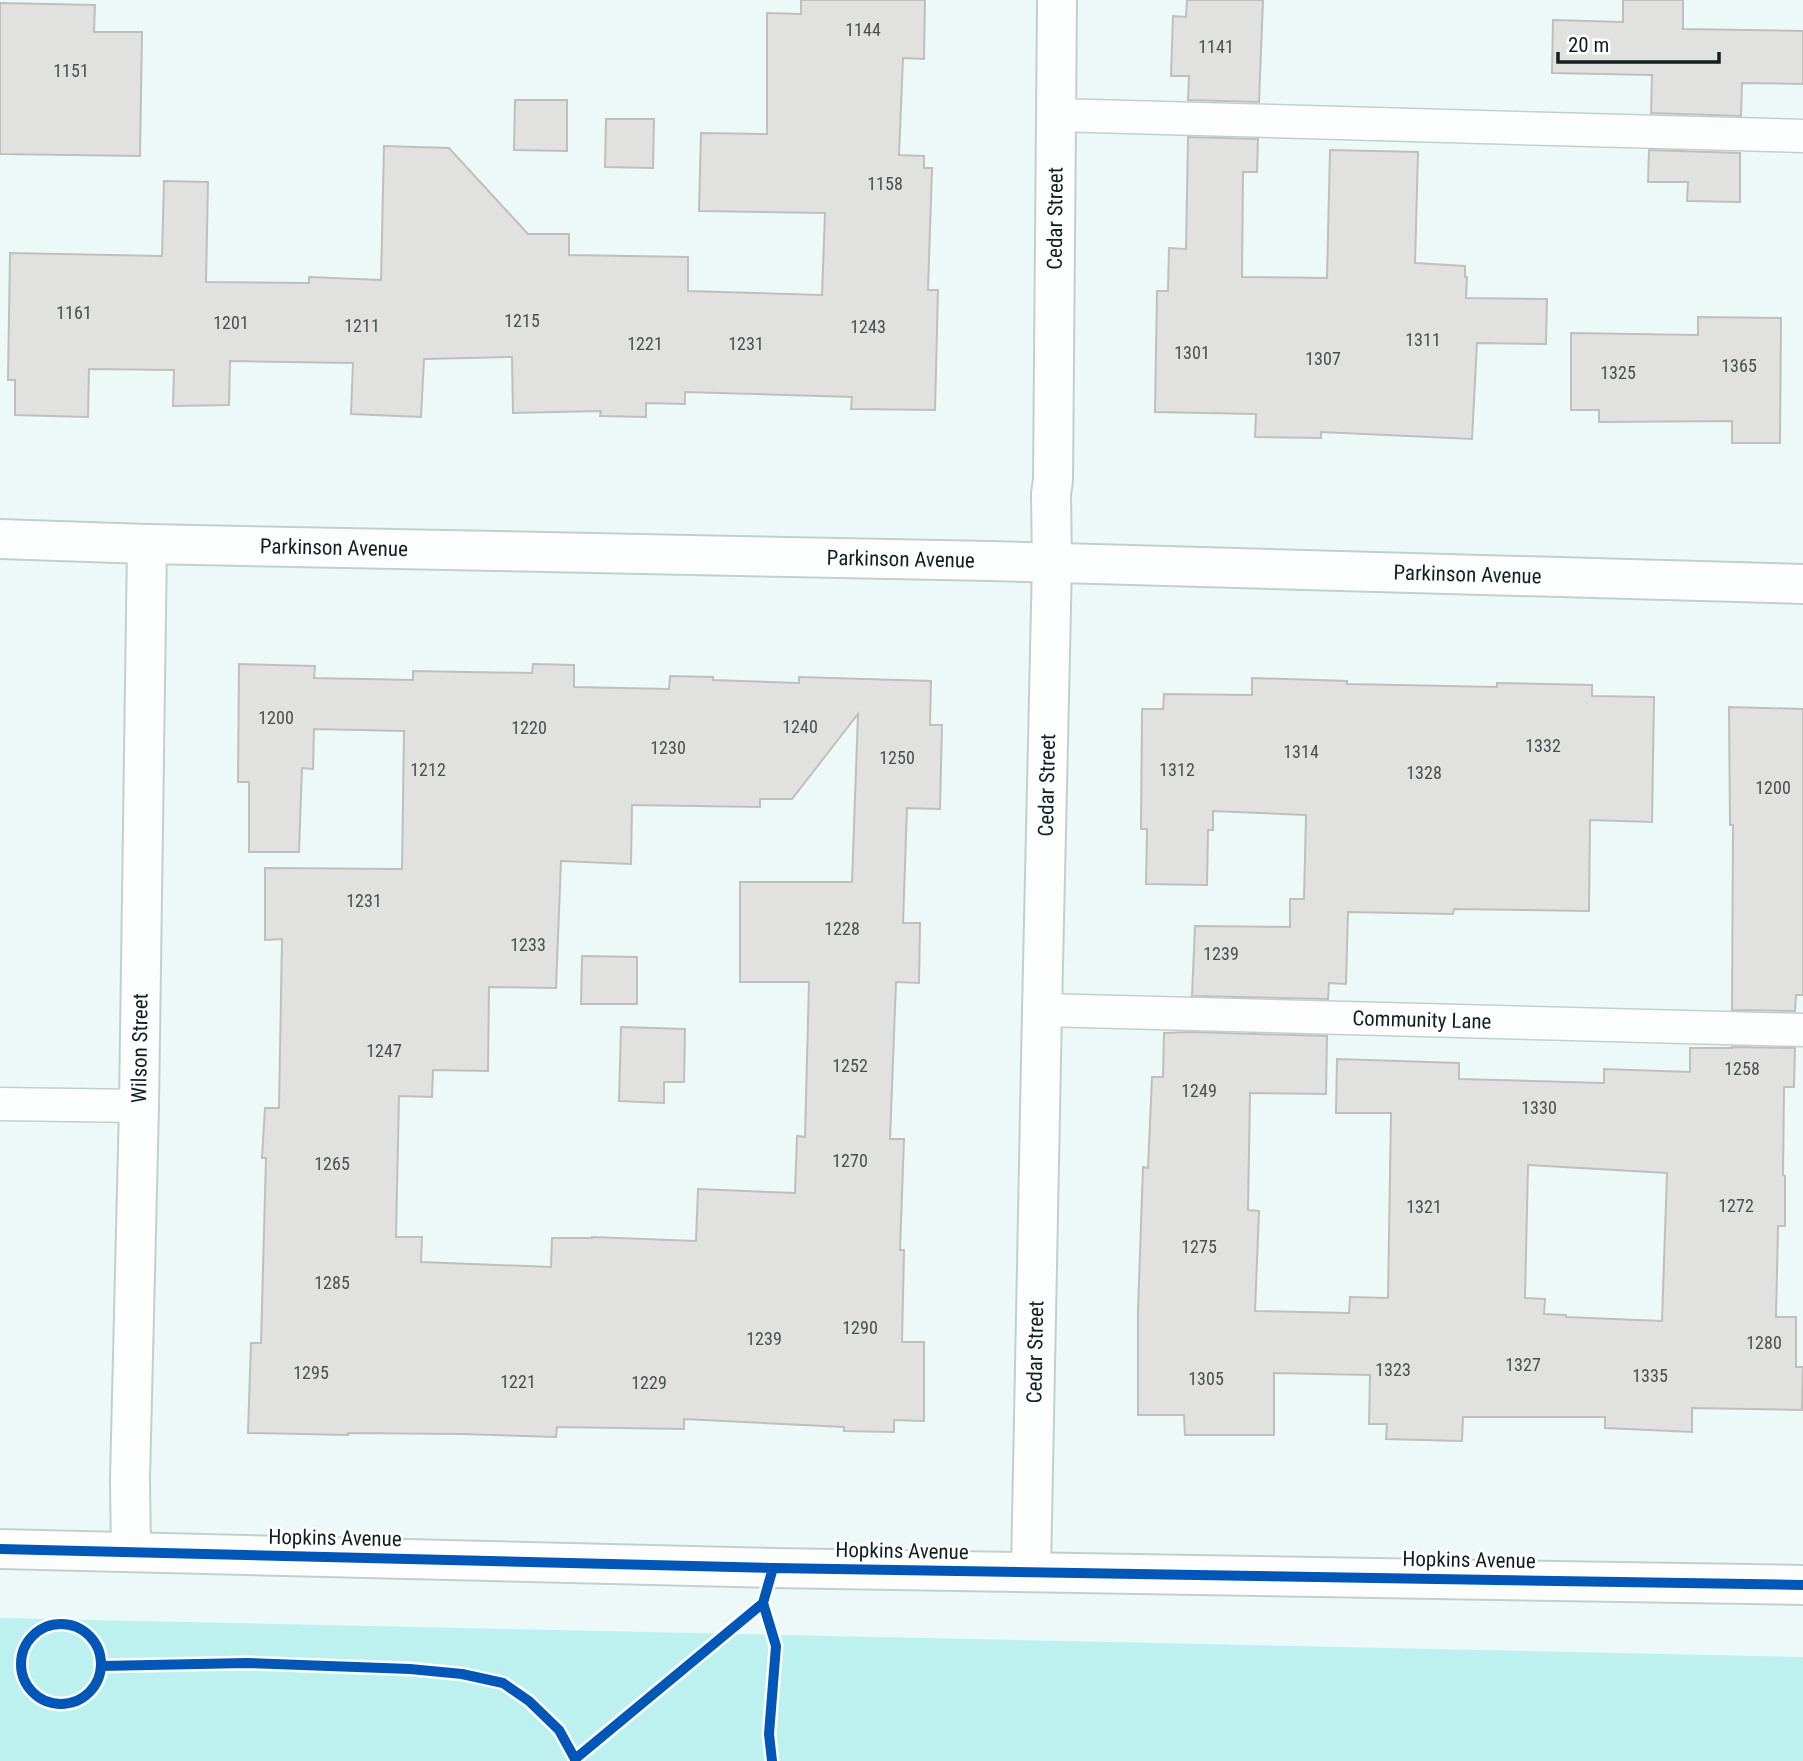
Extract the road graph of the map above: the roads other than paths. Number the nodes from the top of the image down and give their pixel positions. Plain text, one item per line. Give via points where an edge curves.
1 (1057, 0) edge
2 (1055, 115) junction
3 (1803, 136) edge
4 (0, 539) edge
5 (147, 544) junction
6 (1052, 563) junction
7 (1803, 584) edge
8 (1042, 1010) junction
9 (1803, 1030) edge
10 (0, 1104) edge
11 (139, 1106) junction
12 (0, 1549) edge
13 (131, 1552) junction
14 (1031, 1572) junction
15 (1803, 1585) edge

1 - 2 street, Cedar Street
2 - 3 lane
2 - 6 street, Cedar Street
4 - 5 street, Parkinson Avenue
5 - 6 street, Parkinson Avenue
5 - 11 street, Wilson Street
6 - 7 street, Parkinson Avenue
6 - 8 street, Cedar Street
8 - 9 lane, Community Lane
8 - 14 street, Cedar Street
10 - 11 lane
11 - 13 street, Wilson Street
12 - 13 street, Hopkins Avenue
13 - 14 street, Hopkins Avenue
14 - 15 street, Hopkins Avenue

